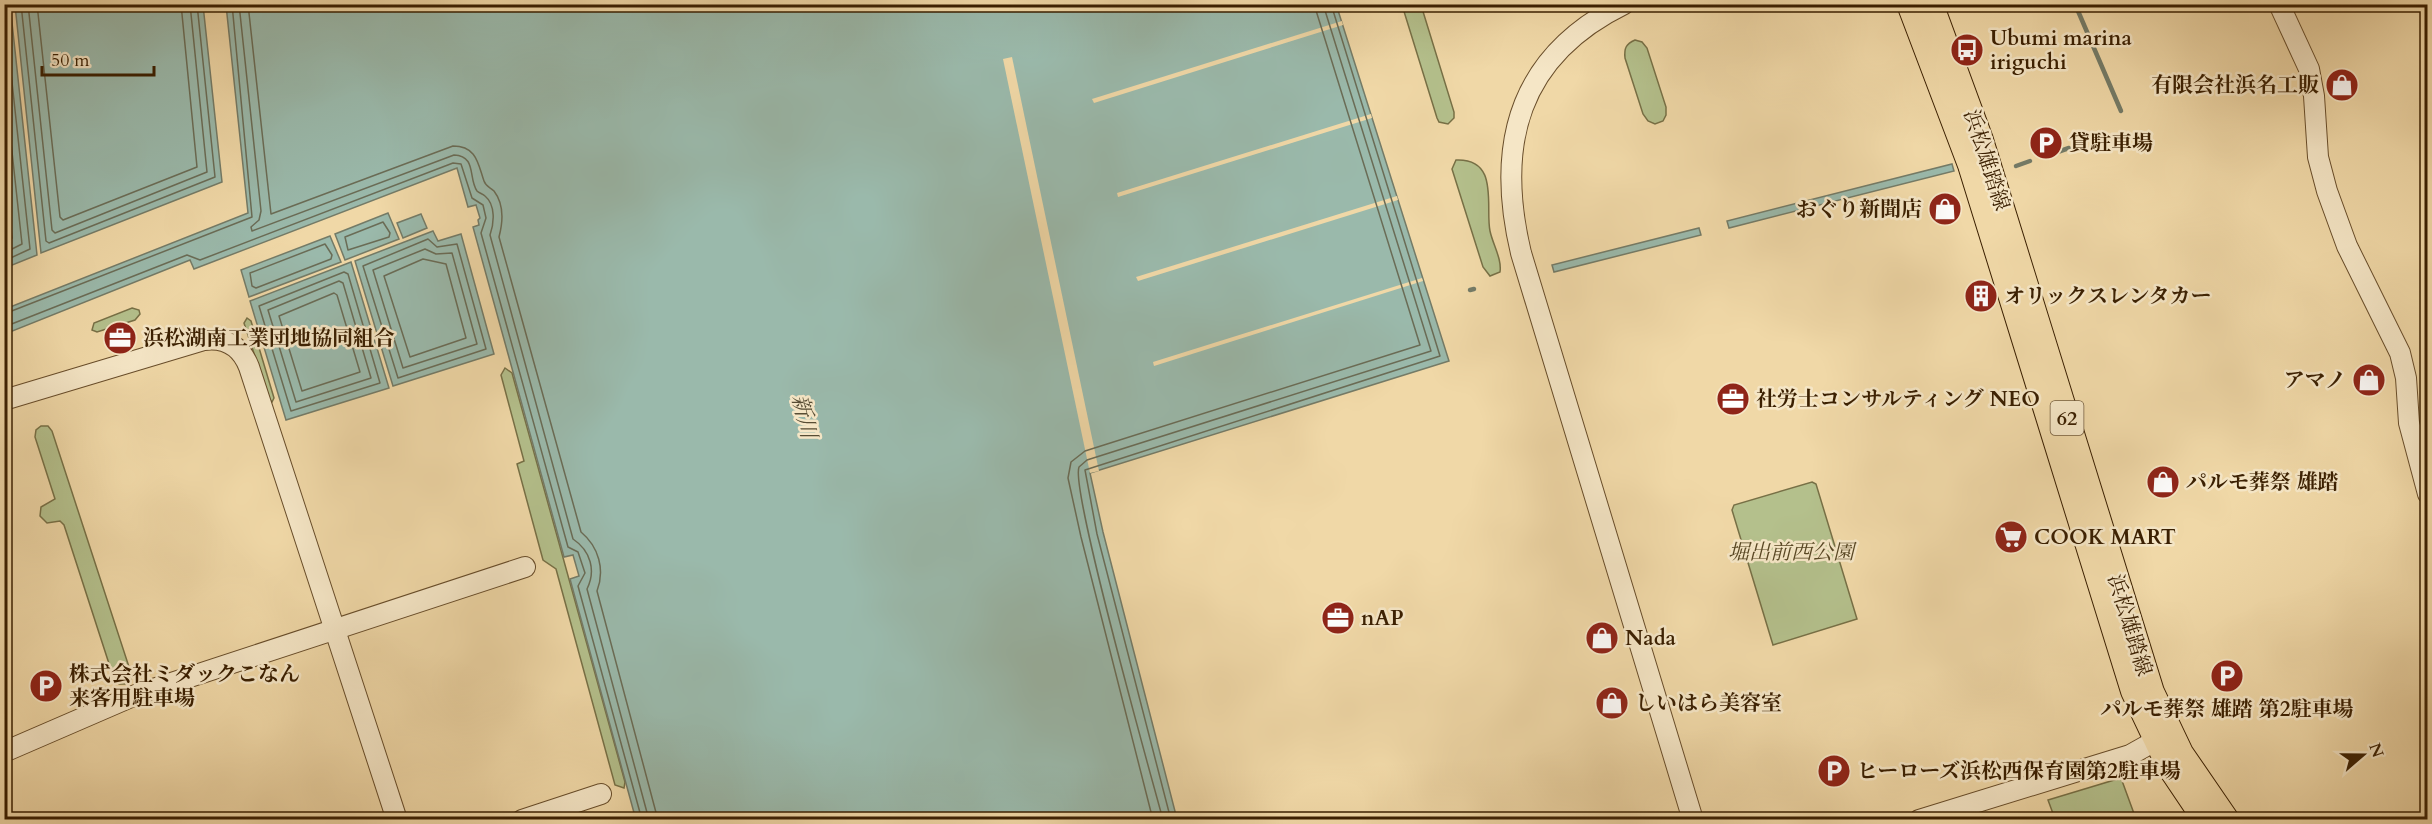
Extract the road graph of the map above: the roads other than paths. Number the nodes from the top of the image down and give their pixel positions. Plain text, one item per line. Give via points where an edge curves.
1 (1624, 4) edge
2 (1909, 4) edge
3 (1931, 4) edge
4 (2279, 4) edge
5 (4, 400) edge
6 (2427, 494) edge
7 (525, 567) dead end
8 (335, 630) junction
9 (2155, 741) junction
10 (4, 752) edge
11 (601, 794) dead end
12 (397, 819) edge
13 (522, 819) edge
14 (1693, 819) edge
15 (1919, 819) edge
16 (2205, 819) edge
17 (2227, 819) edge

1 - 14 street via 1583,28 1537,78 1518,119 1509,186 1521,253
2 - 9 main road, 浜松雄踏線 / 62 via 1971,165 2130,682
3 - 17 main road, 浜松雄踏線 / 62 via 1981,141 2152,692 2181,753
4 - 6 street via 2309,69 2318,157 2327,191 2347,246 2400,353 2409,423
5 - 8 street via 204,340 220,340 235,346 249,367
7 - 8 street
8 - 10 street via 120,700
8 - 12 street
9 - 15 street via 2130,755
9 - 16 main road, 浜松雄踏線 / 62
11 - 13 street

